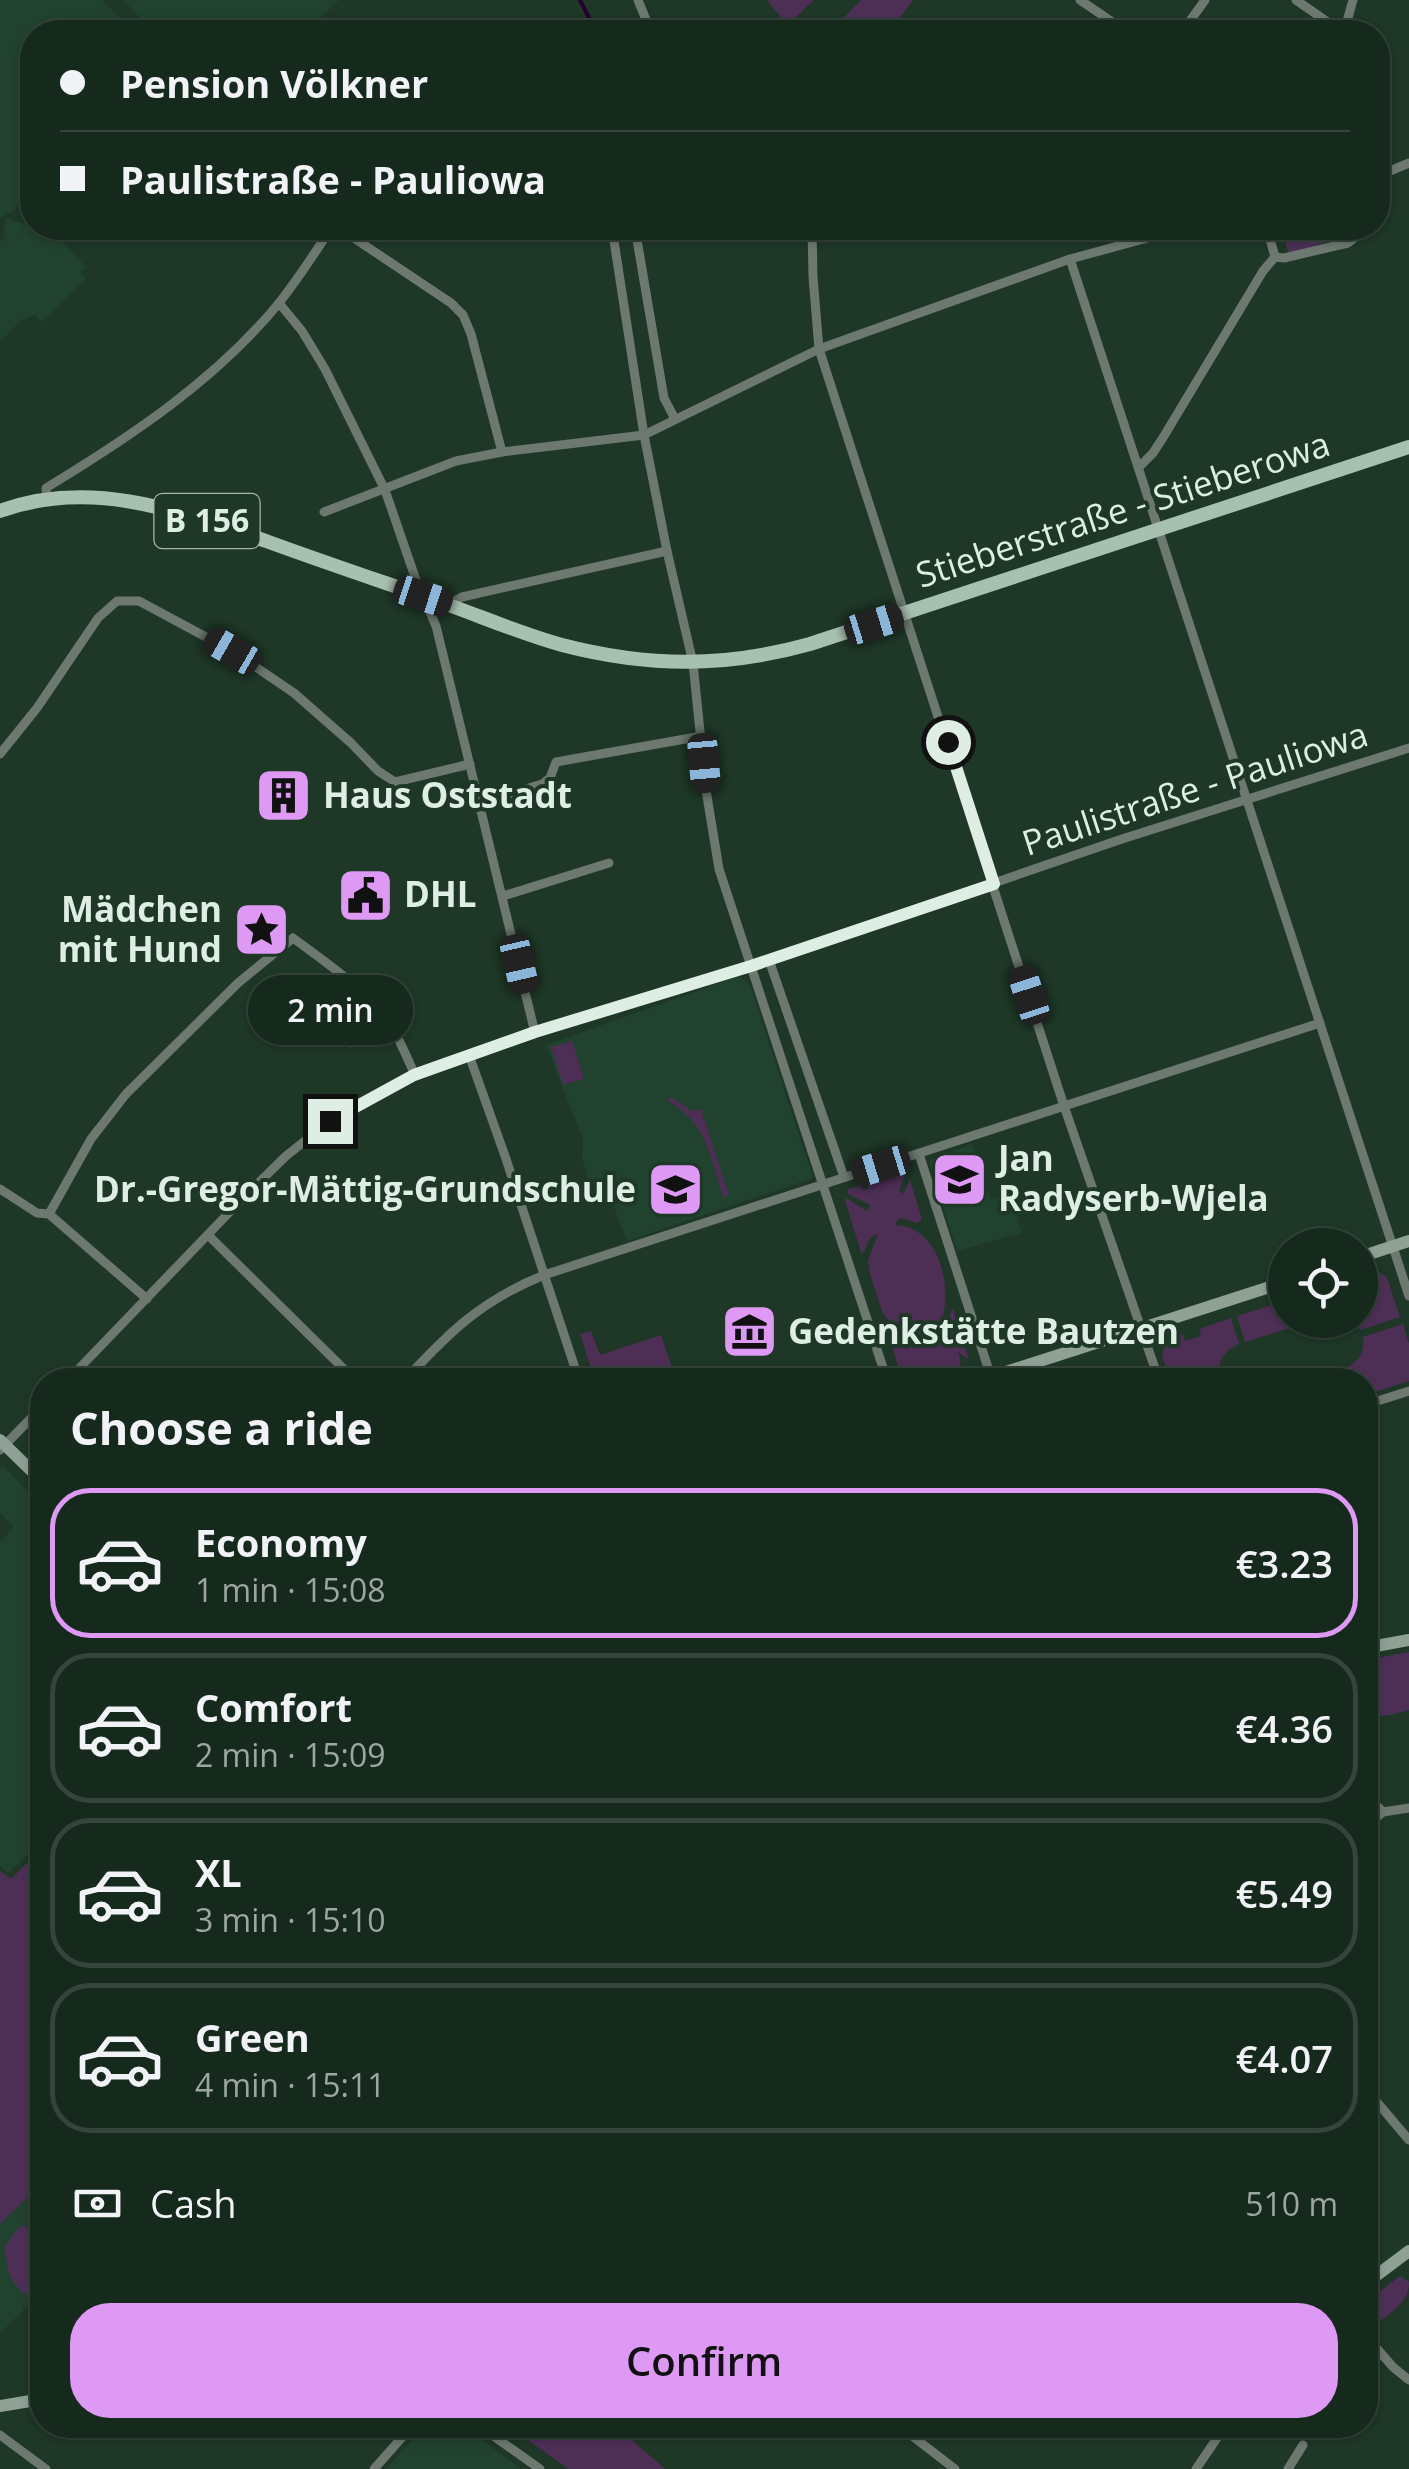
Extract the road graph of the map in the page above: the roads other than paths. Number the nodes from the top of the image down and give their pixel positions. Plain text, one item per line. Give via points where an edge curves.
1 (1080, 0) edge
2 (1296, 0) edge
3 (1109, 20) edge
4 (1325, 20) edge
5 (326, 240) edge
6 (354, 240) edge
7 (614, 240) edge
8 (638, 240) edge
9 (813, 240) edge
10 (1140, 240) edge
11 (1270, 240) edge
12 (1352, 240) edge
13 (1275, 256) junction
14 (1070, 259) junction
15 (279, 303) junction
16 (819, 349) junction
17 (675, 419) junction
18 (644, 435) junction
19 (1409, 447) edge
20 (502, 452) junction
21 (1140, 466) junction
22 (386, 490) junction
23 (46, 498) junction
24 (0, 511) edge
25 (324, 512) dead end
26 (1159, 529) junction
27 (666, 552) junction
28 (423, 596) junction
29 (448, 605) junction
30 (906, 614) junction
31 (693, 663) junction
32 (702, 736) junction
33 (1409, 748) edge
34 (0, 754) edge
35 (470, 764) junction
36 (1247, 800) junction
37 (480, 803) junction
38 (609, 863) dead end
39 (994, 884) junction
40 (503, 896) junction
41 (769, 960) junction
42 (751, 966) junction
43 (1320, 1023) junction
44 (535, 1032) junction
45 (469, 1056) junction
46 (414, 1075) junction
47 (1064, 1106) junction
48 (919, 1154) junction
49 (844, 1177) junction
50 (822, 1185) junction
51 (0, 1189) edge
52 (49, 1214) junction
53 (208, 1235) junction
54 (1409, 1241) edge
55 (1393, 1246) junction
56 (1378, 1251) edge
57 (544, 1275) junction
58 (1268, 1288) edge
59 (1409, 1296) edge
60 (146, 1300) junction
61 (1142, 1330) junction
62 (80, 1368) edge
63 (344, 1368) edge
64 (417, 1368) edge
65 (575, 1368) edge
66 (883, 1368) edge
67 (983, 1368) edge
68 (1018, 1368) edge
69 (1154, 1368) edge
70 (1409, 1391) edge
71 (1378, 1402) edge
72 (30, 1418) edge
73 (2, 1445) edge
74 (30, 1470) edge
75 (1409, 1640) edge
76 (1378, 1646) edge
77 (1378, 1808) edge
78 (1409, 1808) edge
79 (1382, 1812) junction
80 (1378, 1816) edge
81 (1378, 2103) edge
82 (1409, 2140) edge
83 (1409, 2250) edge
84 (1378, 2274) edge
85 (1378, 2350) edge
86 (1409, 2380) edge
87 (30, 2402) edge
88 (0, 2406) edge
89 (0, 2436) edge
90 (401, 2438) edge
91 (496, 2438) edge
92 (915, 2438) edge
93 (1217, 2438) edge
94 (1302, 2446) dead end
95 (46, 2469) edge
96 (374, 2469) edge
97 (540, 2469) edge
98 (955, 2469) edge
99 (1196, 2469) edge
100 (1288, 2469) edge

1 - 3 street
2 - 4 street
5 - 15 street
6 - 20 street via 463,316
7 - 18 street
8 - 17 street via 664,398
9 - 16 street
10 - 14 street
11 - 13 street
12 - 13 street
13 - 21 street
14 - 16 street
14 - 21 street
15 - 22 street via 325,369
15 - 23 street via 198,383 46,488
16 - 17 street
16 - 30 street
17 - 18 street
18 - 20 street
18 - 27 street
19 - 26 main road, Stieberstraße - Stieberowa / B 156
20 - 22 street
21 - 26 street
22 - 25 street
22 - 28 street
23 - 24 main road, B 156
23 - 28 main road, Stieberstraße - Stieberowa / B 156 via 101,497 171,509
26 - 30 main road, Stieberstraße - Stieberowa / B 156
26 - 36 street
27 - 29 street
27 - 31 street
28 - 29 main road, Stieberstraße - Stieberowa / B 156
28 - 35 street
29 - 31 main road, Stieberstraße - Stieberowa / B 156 via 574,648 629,660
30 - 31 main road, Stieberstraße - Stieberowa / B 156 via 779,652
30 - 39 street
31 - 32 street
32 - 37 street via 556,762 542,784
32 - 42 street via 718,869
33 - 36 street, Paulistraße - Pauliowa
34 - 35 street via 98,618 125,600 246,660 396,782
35 - 37 street
36 - 39 street, Paulistraße - Pauliowa
36 - 43 street
37 - 40 street
38 - 40 street
39 - 41 street, Paulistraße - Pauliowa
39 - 47 street
40 - 44 street
41 - 42 street, Paulistraße - Pauliowa
41 - 49 street
42 - 44 street, Paulistraße - Pauliowa
42 - 50 street
43 - 47 street
43 - 55 street
44 - 45 street, Paulistraße - Pauliowa
45 - 46 street, Paulistraße - Pauliowa
45 - 57 street
46 - 52 street via 386,1018 292,938 126,1094 91,1139
46 - 53 street, Paulistraße - Pauliowa via 330,1121
47 - 48 street
47 - 61 street
48 - 49 street
48 - 67 street
49 - 50 street
50 - 57 street
50 - 66 street
51 - 52 street
52 - 60 street
53 - 60 street, Paulistraße - Pauliowa
53 - 63 street
54 - 55 street
55 - 56 street
55 - 59 street
57 - 64 street via 478,1309
57 - 65 street
58 - 61 street
60 - 62 street, Paulistraße - Pauliowa
61 - 68 street
61 - 69 street
70 - 71 street
72 - 73 street
73 - 74 street
75 - 76 street
77 - 79 street
78 - 79 street
79 - 80 street
81 - 82 street
83 - 84 street
85 - 86 street
87 - 88 street
89 - 95 street
90 - 96 street
91 - 97 street
92 - 98 street
93 - 99 street
94 - 100 street

